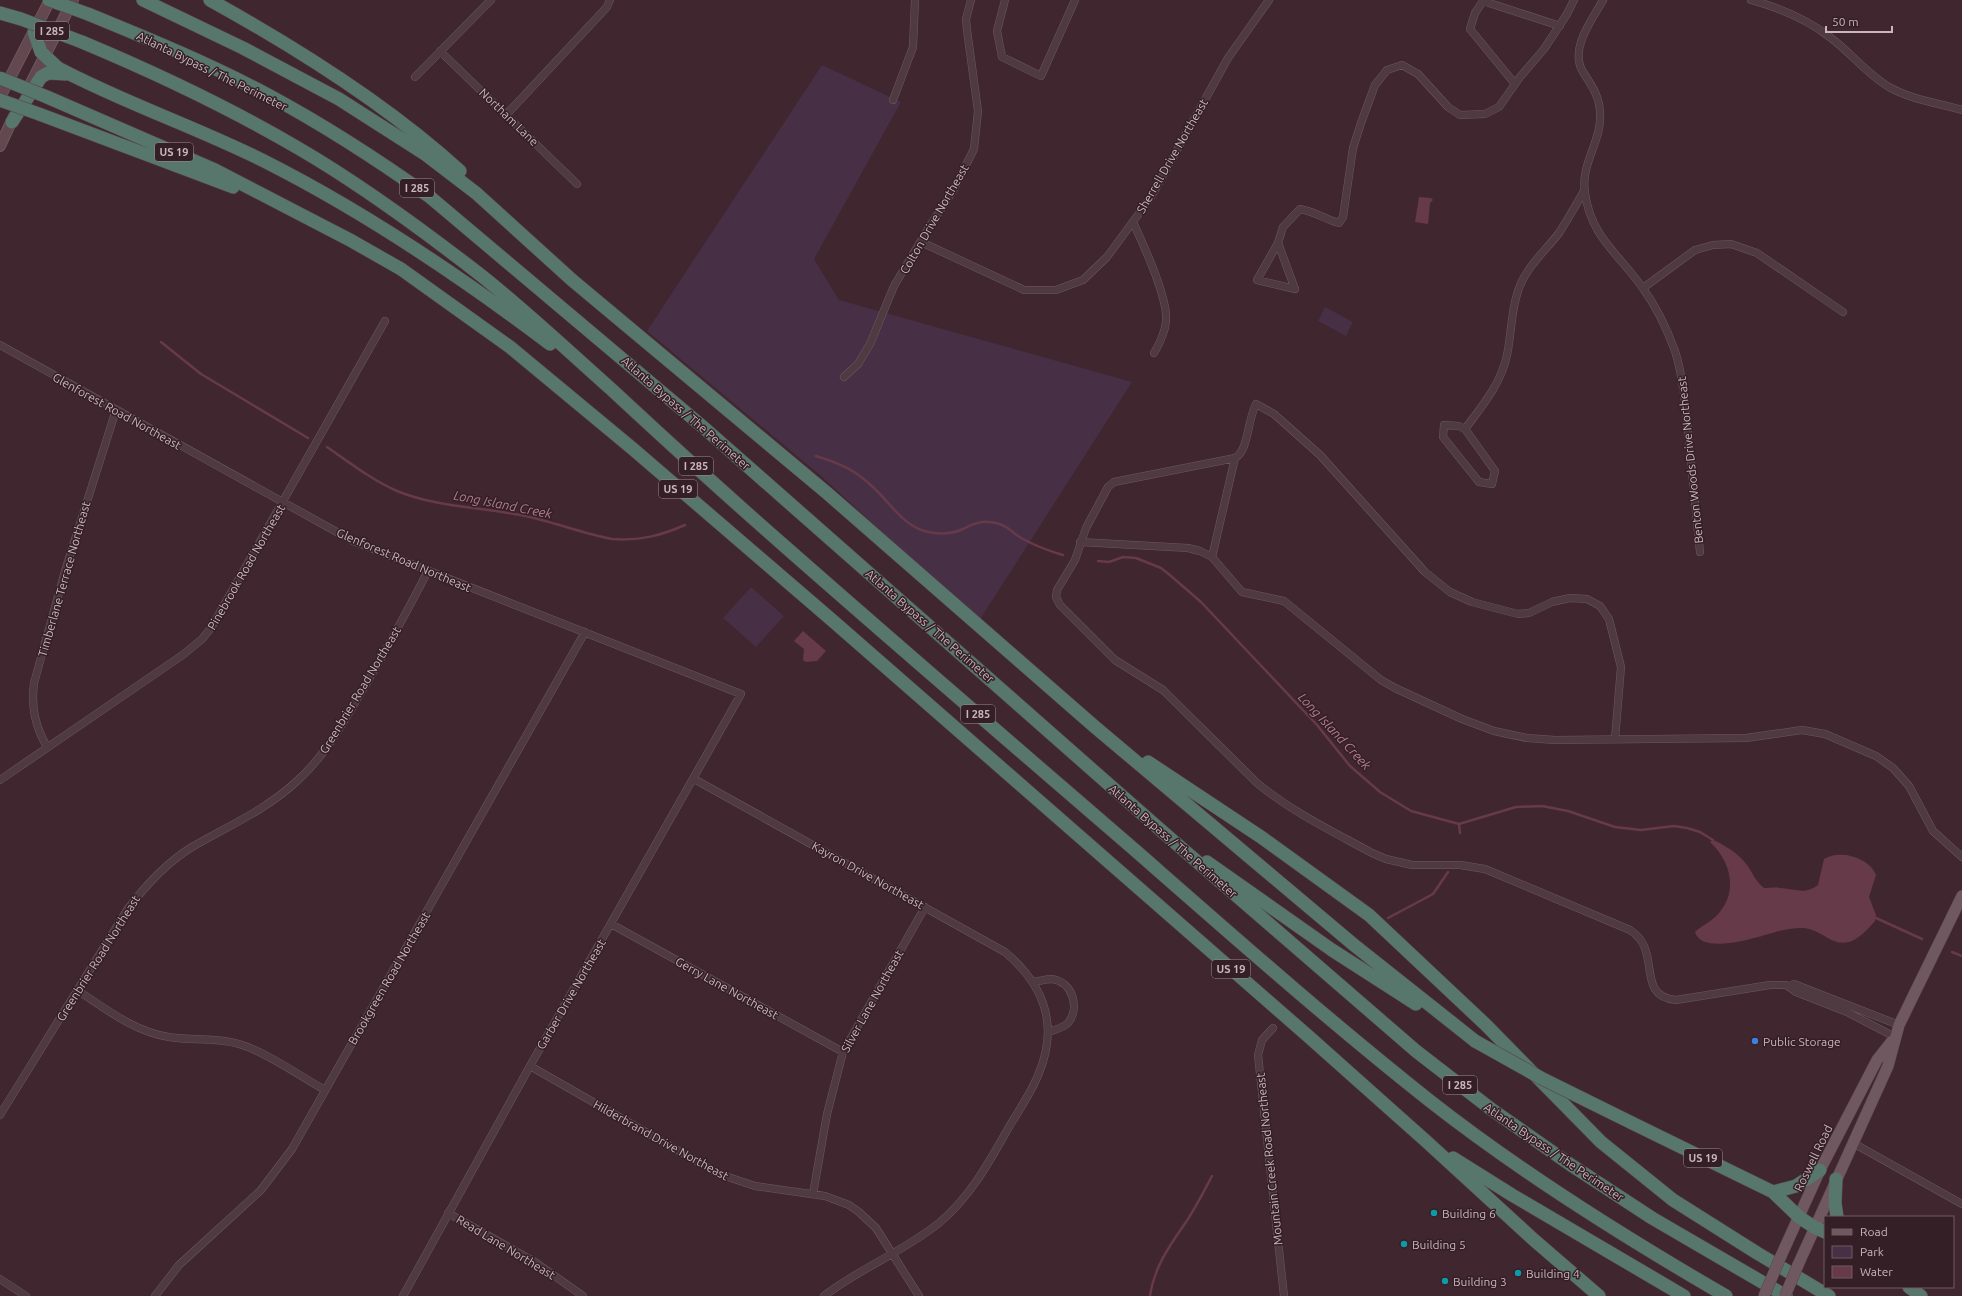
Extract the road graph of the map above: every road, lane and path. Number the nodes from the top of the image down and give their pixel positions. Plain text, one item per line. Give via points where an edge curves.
1 (50, 0) edge
2 (73, 0) edge
3 (144, 0) edge
4 (210, 0) edge
5 (491, 0) edge
6 (610, 0) edge
7 (915, 0) edge
8 (971, 0) edge
9 (1005, 0) edge
10 (1075, 0) edge
11 (1269, 0) edge
12 (1574, 0) edge
13 (1603, 0) edge
14 (1751, 0) edge
15 (0, 13) edge
16 (1560, 26) junction
17 (34, 32) junction
18 (440, 51) junction
19 (44, 55) junction
20 (71, 75) junction
21 (415, 77) dead end
22 (0, 78) edge
23 (1515, 84) junction
24 (0, 97) edge
25 (0, 100) edge
26 (893, 100) dead end
27 (1962, 110) edge
28 (506, 115) junction
29 (12, 122) junction
30 (0, 146) edge
31 (577, 184) dead end
32 (1584, 191) junction
33 (298, 212) junction
34 (1133, 222) junction
35 (920, 242) junction
36 (1278, 243) junction
37 (572, 280) junction
38 (1643, 288) junction
39 (1843, 312) dead end
40 (385, 321) dead end
41 (0, 345) edge
42 (1154, 353) dead end
43 (844, 377) dead end
44 (610, 388) junction
45 (116, 410) junction
46 (1465, 429) junction
47 (1235, 458) junction
48 (283, 503) junction
49 (1080, 542) junction
50 (1700, 552) dead end
51 (1212, 557) junction
52 (428, 571) junction
53 (585, 632) junction
54 (741, 694) joint
55 (1095, 727) junction
56 (1615, 739) junction
57 (47, 747) junction
58 (694, 779) junction
59 (0, 780) edge
60 (1164, 833) junction
61 (1962, 857) edge
62 (1962, 896) edge
63 (925, 907) junction
64 (611, 924) junction
65 (1034, 982) junction
66 (77, 990) junction
67 (1849, 1009) junction
68 (1899, 1025) junction
69 (1273, 1028) dead end
70 (1048, 1032) junction
71 (1895, 1037) junction
72 (1475, 1041) junction
73 (843, 1052) junction
74 (530, 1066) junction
75 (325, 1090) junction
76 (0, 1115) edge
77 (1427, 1142) junction
78 (1852, 1143) junction
79 (1820, 1170) junction
80 (1836, 1179) junction
81 (1773, 1192) junction
82 (813, 1194) junction
83 (1962, 1204) edge
84 (448, 1213) junction
85 (1837, 1216) edge
86 (1799, 1217) junction
87 (1819, 1230) edge
88 (892, 1253) junction
89 (0, 1279) edge
90 (1910, 1288) edge
91 (26, 1296) edge
92 (155, 1296) edge
93 (403, 1296) edge
94 (583, 1296) edge
95 (824, 1296) edge
96 (919, 1296) edge
97 (1284, 1296) edge
98 (1599, 1296) edge
99 (1684, 1296) edge
100 (1726, 1296) edge
101 (1764, 1296) edge
102 (1785, 1296) edge
103 (1829, 1296) edge
104 (1921, 1296) edge

1 - 17 main road
1 - 60 highway, Atlanta Bypass / The Perimeter / I 285, bridge via 172,50 267,95 337,136 430,197 704,427
2 - 19 main road
3 - 37 highway via 287,71 397,135 476,194
4 - 37 highway via 290,47 407,126 510,217
5 - 18 street
6 - 28 street via 607,7
7 - 26 street via 913,47
8 - 35 street, Colton Drive Northeast via 966,19 978,110 974,149 954,189
9 - 10 street via 997,31 1002,57 1041,76
11 - 34 street, Sherrell Drive Northeast via 1228,58 1151,197
12 - 16 street
13 - 32 street, Benton Woods Drive Northeast via 1579,48 1580,65 1596,92 1600,115 1598,134 1586,167
14 - 27 street via 1776,7 1816,27 1888,86 1912,97
15 - 44 highway, I 285, bridge via 82,42 173,82 301,150 435,240 482,276
16 - 23 street
16 - 23 street via 1483,1 1475,13 1470,29
17 - 19 highway
17 - 24 main road
18 - 21 street
18 - 28 street, Northam Lane
19 - 20 highway via 58,68
19 - 29 main road
20 - 29 highway via 48,73 41,77
20 - 44 highway via 264,160 332,198 480,292
22 - 33 highway, US 19, bridge via 215,170
23 - 36 street via 1499,106 1485,114 1460,115 1448,107 1418,74 1402,65 1387,70 1375,85 1353,148 1343,217 1339,223 1315,212 1300,209 1283,227
25 - 33 highway, bridge
28 - 31 street, Northam Lane
29 - 30 main road
32 - 38 street, Benton Woods Drive Northeast via 1595,228
32 - 46 street via 1559,233 1534,261 1523,280 1515,303 1507,356 1501,374 1492,393
33 - 77 highway, US 19 via 401,269 510,347 572,398 833,621
34 - 35 street, Sherrell Drive Northeast via 1107,257 1082,280 1056,290 1024,290
34 - 42 street via 1148,254 1166,321 1162,340
35 - 43 street, Colton Drive Northeast via 894,286 870,344 858,364
36 - 36 street via 1280,249 1295,289 1257,280
37 - 55 highway via 827,493
38 - 39 street via 1695,250 1731,244 1757,253
38 - 50 street, Benton Woods Drive Northeast via 1667,332 1681,376
40 - 48 street, Pinebrook Road Northeast
41 - 45 street, Glenforest Road Northeast
44 - 100 highway, I 285 via 794,555 1364,1048 1434,1104 1543,1182
45 - 48 street, Glenforest Road Northeast
45 - 57 street, Timberlane Terrace Northeast via 65,571 34,683 34,716
46 - 46 street via 1495,471 1492,484 1479,482 1443,437 1444,424
47 - 49 street via 1114,482 1108,487
47 - 51 street
47 - 56 street via 1244,450 1250,414 1256,404 1274,414 1320,455 1425,572 1450,592 1472,602 1518,614 1529,613 1552,602 1570,598 1588,599 1600,606 1609,619 1620,667
48 - 52 street, Glenforest Road Northeast via 352,541
48 - 57 street, Pinebrook Road Northeast via 220,616 202,639 184,654
49 - 51 street via 1188,548
49 - 67 street via 1075,560 1057,590 1056,597 1060,605 1116,660 1163,690 1257,783 1290,808 1386,859 1412,865 1460,865 1486,869 1630,930 1638,936 1645,947 1654,988 1659,995 1667,999 1676,1000 1770,985 1794,984
51 - 56 street via 1242,592 1284,601 1381,680 1462,719 1494,731 1527,738
52 - 53 street, Glenforest Road Northeast
52 - 66 street, Greenbrier Road Northeast via 384,654 336,735 318,759 297,782 274,801 191,848 156,876 127,910
53 - 54 street, Glenforest Road Northeast
53 - 75 street, Brookgreen Road Northeast
54 - 58 street, Garber Drive Northeast
55 - 72 highway via 1354,945
55 - 103 highway via 1261,837 1369,915 1486,1025 1601,1142 1673,1200
56 - 61 street via 1746,738 1802,730 1825,734 1876,756 1893,768 1909,786 1933,831
57 - 59 street, Pinebrook Road Northeast
58 - 63 street, Kayron Drive Northeast
58 - 64 street, Garber Drive Northeast
60 - 72 highway via 1355,966
60 - 102 highway, Atlanta Bypass / The Perimeter / I 285 via 1379,1020 1491,1109 1629,1203
62 - 68 main road, Roswell Road
63 - 65 street, Kayron Drive Northeast via 1005,952 1022,966
63 - 73 street, Silver Lane Northeast
64 - 73 street, Gerry Lane Northeast
64 - 74 street, Garber Drive Northeast
65 - 70 street, Kayron Drive Northeast via 1044,1006
65 - 70 street via 1052,979 1072,993 1074,1009 1068,1023
66 - 75 street via 144,1030 171,1037 216,1039 240,1044
66 - 76 street, Greenbrier Road Northeast
67 - 68 street
67 - 71 street
68 - 71 main road, Roswell Road
69 - 97 street, Mountain Creek Road Northeast via 1262,1040 1258,1056
70 - 88 street, Kayron Drive Northeast via 1046,1054 1039,1074 977,1181 959,1204 940,1222
71 - 78 main road, Roswell Road via 1888,1066
71 - 79 main road, Roswell Road via 1877,1060
72 - 81 highway, US 19, bridge via 1541,1078
73 - 82 street, Silver Lane Northeast via 827,1114
74 - 82 street, Hilderbrand Drive Northeast via 719,1174 755,1186
74 - 84 street, Garber Drive Northeast
75 - 92 street, Brookgreen Road Northeast via 292,1149 272,1178 179,1265
77 - 98 highway, US 19
77 - 99 highway
78 - 80 main road, Roswell Road
78 - 83 street
79 - 81 highway via 1796,1186
79 - 86 main road, Roswell Road
80 - 85 highway
80 - 87 main road, Roswell Road
81 - 86 highway
82 - 88 street, Hilderbrand Drive Northeast via 837,1200 859,1212 876,1228
84 - 93 street, Garber Drive Northeast
84 - 94 street, Read Lane Northeast via 535,1262
86 - 87 highway
86 - 101 main road, Roswell Road, bridge
87 - 102 main road, Roswell Road, bridge via 1798,1265
88 - 95 street, Kayron Drive Northeast via 843,1281
88 - 96 street, Hilderbrand Drive Northeast
89 - 91 street
90 - 104 highway

